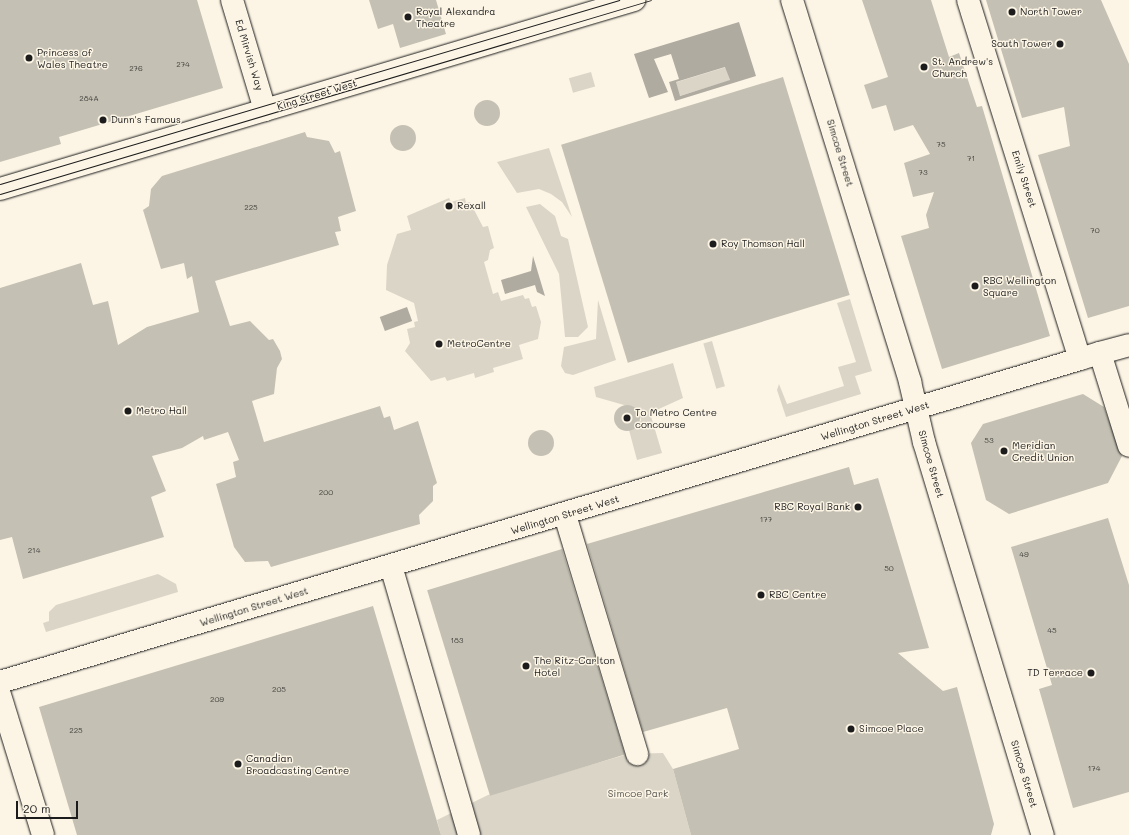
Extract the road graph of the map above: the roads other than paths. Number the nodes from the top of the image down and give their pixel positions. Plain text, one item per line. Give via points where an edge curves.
1 (232, 0) edge
2 (634, 0) edge
3 (792, 0) edge
4 (968, 0) edge
5 (265, 110) junction
6 (0, 189) edge
7 (1129, 345) edge
8 (1090, 356) junction
9 (916, 409) junction
10 (1129, 446) edge
11 (565, 515) junction
12 (391, 566) junction
13 (0, 682) edge
14 (0, 695) edge
15 (637, 754) dead end
16 (43, 835) edge
17 (469, 835) edge
18 (1043, 835) edge

1 - 5 street, Ed Mirvish Way
2 - 5 street, King Street West
3 - 9 street, Simcoe Street
4 - 8 street, Emily Street via 1008,127
5 - 6 street, King Street West
7 - 8 street, Wellington Street West
8 - 9 street, Wellington Street West
8 - 10 street, Emily Street
9 - 11 street, Wellington Street West
9 - 18 street, Simcoe Street
11 - 12 street, Wellington Street West
11 - 15 street
12 - 13 street, Wellington Street West
12 - 17 street
14 - 16 street

